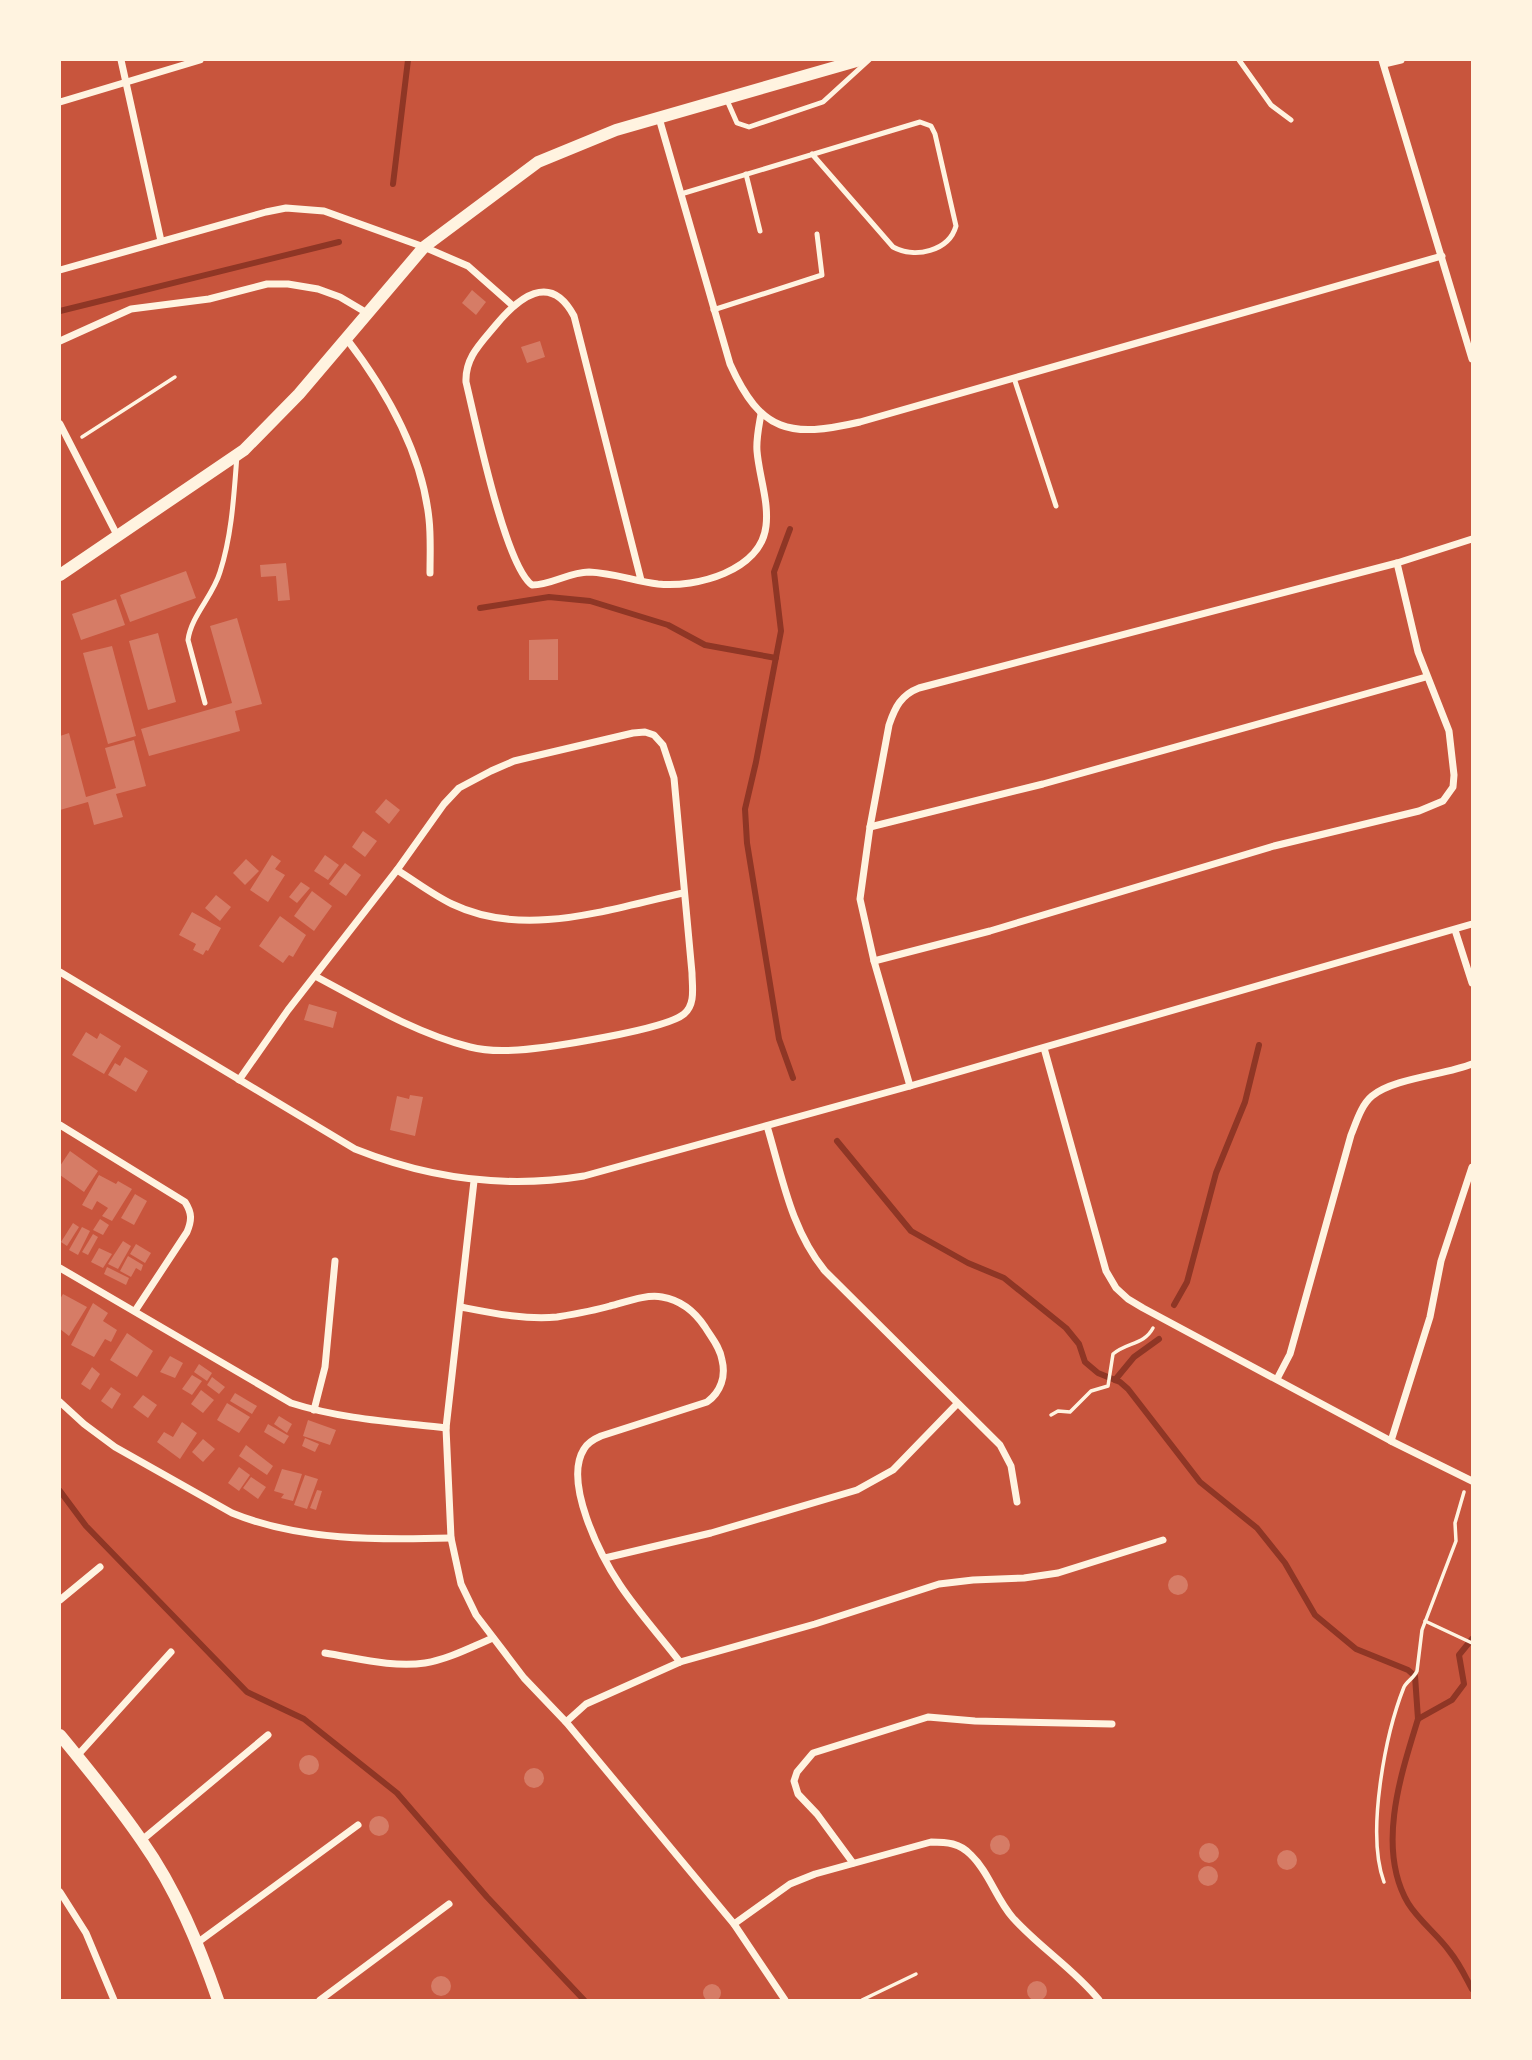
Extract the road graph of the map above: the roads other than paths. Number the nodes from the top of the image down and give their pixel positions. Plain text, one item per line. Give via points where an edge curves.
1 (121, 60) edge
2 (200, 60) edge
3 (860, 60) edge
4 (869, 60) edge
5 (1239, 60) edge
6 (1401, 60) edge
7 (1383, 62) edge
8 (127, 80) junction
9 (726, 99) junction
10 (60, 102) edge
11 (659, 118) junction
12 (1291, 120) dead end
13 (811, 154) junction
14 (746, 174) junction
15 (681, 194) junction
16 (760, 231) dead end
17 (817, 234) dead end
18 (160, 241) junction
19 (424, 247) junction
20 (1441, 256) junction
21 (60, 270) edge
22 (512, 306) junction
23 (713, 310) junction
24 (368, 313) junction
25 (346, 338) junction
26 (60, 341) edge
27 (1472, 359) edge
28 (1014, 378) junction
29 (761, 414) junction
30 (60, 424) edge
31 (237, 455) junction
32 (1056, 506) dead end
33 (117, 535) junction
34 (1472, 540) edge
35 (1397, 563) junction
36 (430, 573) dead end
37 (60, 575) edge
38 (641, 580) junction
39 (1426, 677) junction
40 (205, 702) dead end
41 (870, 827) junction
42 (397, 870) junction
43 (683, 893) junction
44 (1472, 924) edge
45 (1455, 930) junction
46 (874, 961) junction
47 (60, 972) edge
48 (315, 976) junction
49 (1472, 983) edge
50 (1044, 1048) junction
51 (1472, 1064) edge
52 (239, 1080) junction
53 (910, 1086) junction
54 (60, 1125) edge
55 (767, 1126) junction
56 (1472, 1167) edge
57 (474, 1181) junction
58 (335, 1261) dead end
59 (60, 1268) edge
60 (461, 1307) junction
61 (135, 1311) junction
62 (1277, 1379) junction
63 (60, 1402) edge
64 (957, 1404) junction
65 (314, 1410) junction
66 (446, 1428) junction
67 (1391, 1441) junction
68 (1471, 1480) edge
69 (1017, 1502) dead end
70 (451, 1538) junction
71 (1163, 1540) dead end
72 (605, 1558) junction
73 (100, 1567) dead end
74 (60, 1600) edge
75 (493, 1637) junction
76 (170, 1652) dead end
77 (326, 1653) dead end
78 (680, 1662) junction
79 (566, 1722) junction
80 (1112, 1724) dead end
81 (60, 1735) edge
82 (268, 1735) dead end
83 (77, 1756) junction
84 (358, 1825) dead end
85 (142, 1840) junction
86 (853, 1864) junction
87 (60, 1892) edge
88 (449, 1904) dead end
89 (734, 1924) junction
90 (197, 1943) junction
91 (114, 2000) edge
92 (218, 2000) edge
93 (320, 2000) edge
94 (786, 2000) edge
95 (1099, 2000) edge

1 - 8 street
2 - 8 street
3 - 9 street
4 - 9 lane via 823,102 749,127 737,123
5 - 12 lane via 1271,104
6 - 7 street
7 - 20 street
8 - 10 street
8 - 18 street
9 - 11 street
11 - 15 street
11 - 19 street via 538,162
13 - 13 lane via 927,123 956,226 954,235 944,245 914,253 893,247
13 - 14 lane
14 - 15 lane
14 - 16 lane
15 - 23 street
17 - 23 lane via 822,275
18 - 19 street via 266,212 303,208 350,219
18 - 21 street
19 - 22 street via 468,266
19 - 24 street
20 - 27 street
20 - 28 street
22 - 38 street via 532,294 544,293 562,298 574,316
22 - 38 street via 474,350 466,370 499,516 525,578 539,585 591,572
23 - 29 street via 741,388
24 - 25 street
24 - 26 street via 318,289 267,284 209,299 131,309
25 - 31 street via 258,438
25 - 36 street via 373,372 414,455 429,518
28 - 29 street via 827,429 790,429
28 - 32 lane
29 - 38 street via 757,450 766,525 759,548 735,568 692,582 674,585
30 - 33 street
31 - 33 street
31 - 40 lane via 220,574 189,632
33 - 37 street
34 - 35 street
35 - 39 street
35 - 41 street via 909,692 894,709 889,724
39 - 41 street via 1043,784
39 - 46 street via 1444,713 1454,775 1448,797 1433,806 1274,846
41 - 46 street via 860,899
42 - 43 street via 451,904 475,913 535,922
42 - 43 street via 444,804 473,780 541,753 645,732 663,745 674,778
42 - 48 street
43 - 48 street via 693,996 684,1015 647,1028 559,1045 489,1050 434,1035
44 - 45 street
45 - 49 street
45 - 50 street
46 - 53 street
47 - 52 street
48 - 52 street
50 - 53 street
50 - 62 street via 1106,1271 1116,1288 1159,1317
51 - 62 street via 1397,1084 1366,1103 1351,1135 1290,1354
52 - 57 street via 355,1149 394,1164
53 - 55 street
54 - 61 street via 185,1202 192,1216 187,1232
55 - 57 street via 584,1176 523,1183
55 - 64 street via 795,1218 812,1255
56 - 67 street
57 - 60 street
58 - 65 street via 325,1367
59 - 61 street
60 - 66 street
60 - 72 street via 557,1317 660,1296 690,1309 718,1348 723,1375 720,1389 708,1402 601,1436 583,1450 577,1472 580,1493
61 - 65 street via 277,1397
62 - 67 street
63 - 70 street via 115,1447 253,1521 317,1535
64 - 69 street via 1007,1456
64 - 72 street via 893,1470 857,1490
65 - 66 street
66 - 70 street
67 - 68 street
70 - 75 street via 461,1584
71 - 78 street via 1058,1573 939,1584
72 - 78 street
73 - 74 street
75 - 77 street via 424,1663 384,1663
75 - 79 street
76 - 83 street
78 - 79 street via 586,1704
79 - 89 street
80 - 86 street via 928,1717 813,1753 797,1772 798,1794
81 - 83 street
82 - 85 street
83 - 85 street
84 - 90 street
85 - 90 street
86 - 89 street via 790,1884
86 - 95 street via 931,1842 961,1847 972,1855 1010,1915
87 - 91 street via 86,1933
88 - 93 street
89 - 94 street
90 - 92 street

